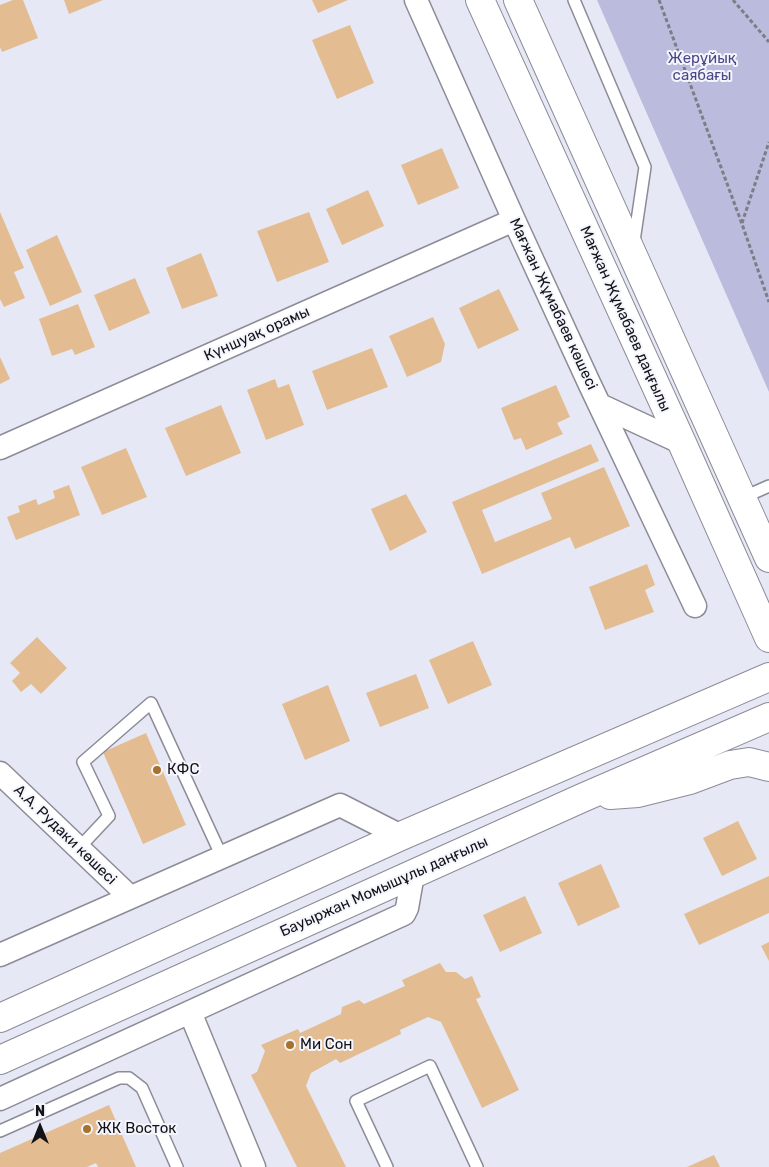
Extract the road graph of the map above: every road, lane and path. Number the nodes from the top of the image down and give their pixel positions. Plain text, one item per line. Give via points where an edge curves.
1 (416, 0) edge
2 (480, 0) edge
3 (518, 0) edge
4 (574, 0) edge
5 (660, 0) edge
6 (733, 0) edge
7 (769, 42) edge
8 (769, 142) edge
9 (514, 220) junction
10 (742, 224) junction
11 (632, 253) junction
12 (769, 302) edge
13 (600, 405) junction
14 (682, 443) junction
15 (0, 448) edge
16 (769, 486) edge
17 (742, 498) junction
18 (769, 558) edge
19 (696, 606) dead end
20 (769, 638) edge
21 (769, 677) edge
22 (769, 716) edge
23 (769, 766) edge
24 (0, 773) edge
25 (582, 798) junction
26 (401, 836) junction
27 (79, 848) junction
28 (222, 856) junction
29 (413, 874) junction
30 (130, 897) junction
31 (0, 956) edge
32 (190, 1012) junction
33 (0, 1018) edge
34 (0, 1060) edge
35 (0, 1099) edge
36 (0, 1131) edge
37 (177, 1167) edge
38 (254, 1167) edge
39 (387, 1167) edge
40 (477, 1167) edge

1 - 9 street, Мағжан Жұмабаев көшесі
2 - 14 main road, Мағжан Жұмабаев даңғылы
3 - 11 main road
4 - 11 lane via 645,167
5 - 10 path
6 - 7 path
8 - 10 path
9 - 13 street, Мағжан Жұмабаев көшесі
9 - 15 street, Күншуақ орамы
10 - 12 path
11 - 17 main road
13 - 14 street
13 - 19 street, Мағжан Жұмабаев көшесі
14 - 20 main road, Мағжан Жұмабаев даңғылы
16 - 17 lane
17 - 18 main road
21 - 26 main road
22 - 25 main road, Бауыржан Момышұлы даңғылы
23 - 25 main road via 749,762 730,765 690,780 638,793
24 - 27 street, А.А. Рудаки көшесі
25 - 29 main road, Бауыржан Момышұлы даңғылы
26 - 28 street via 340,805
26 - 33 main road
27 - 28 lane via 109,816 83,762 151,703
27 - 30 street, А.А. Рудаки көшесі
28 - 30 street
29 - 32 street via 404,914
29 - 34 main road, Бауыржан Момышұлы даңғылы
30 - 31 street
32 - 35 street
32 - 38 street
36 - 37 lane via 119,1078 129,1078 142,1088
39 - 40 lane via 356,1101 430,1066

